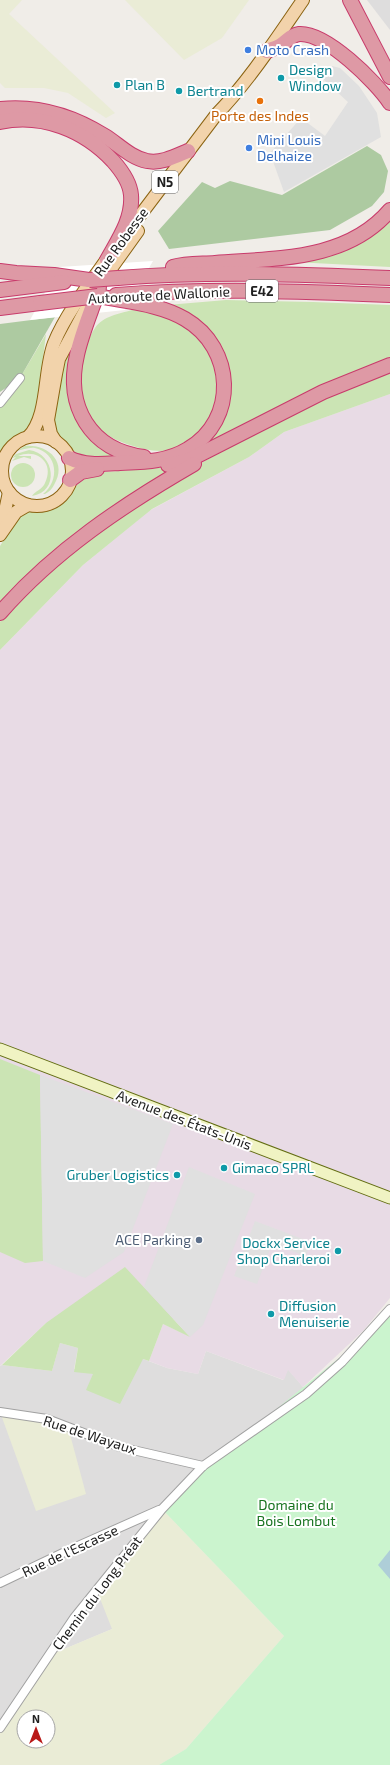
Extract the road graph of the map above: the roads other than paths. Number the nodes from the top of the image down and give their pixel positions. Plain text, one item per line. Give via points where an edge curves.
1 (304, 0) edge
2 (350, 0) edge
3 (267, 51) junction
4 (390, 77) edge
5 (390, 103) edge
6 (225, 106) junction
7 (0, 109) edge
8 (0, 122) edge
9 (188, 151) junction
10 (390, 210) edge
11 (107, 260) junction
12 (0, 271) edge
13 (144, 276) junction
14 (390, 278) edge
15 (52, 279) junction
16 (95, 287) junction
17 (0, 290) edge
18 (390, 296) edge
19 (132, 298) junction
20 (0, 308) edge
21 (390, 365) edge
22 (20, 378) dead end
23 (0, 403) edge
24 (28, 437) junction
25 (56, 442) junction
26 (220, 444) junction
27 (69, 458) junction
28 (164, 458) junction
29 (2, 460) edge
30 (70, 480) junction
31 (9, 492) junction
32 (28, 505) junction
33 (0, 521) edge
34 (0, 534) edge
35 (0, 613) edge
36 (0, 1049) edge
37 (390, 1198) edge
38 (390, 1309) edge
39 (0, 1412) edge
40 (203, 1466) junction
41 (162, 1509) junction
42 (0, 1583) edge
43 (0, 1728) edge

1 - 3 main road, Rue Robesse / N5
2 - 4 highway
3 - 5 highway via 297,34 309,34 325,42 365,73
3 - 6 main road, Rue Robesse / N5
6 - 9 main road, Rue Robesse / N5
6 - 16 main road, Rue Robesse / N5 via 221,118
7 - 9 highway via 34,109 56,113 80,122 146,161 165,160
8 - 11 highway via 30,119 73,131 94,143 119,167 129,183 131,206 129,218
9 - 11 main road, Rue Robesse / N5
10 - 13 highway via 369,230 337,247 295,256 176,266
11 - 24 main road, Rue Robesse / N5 via 71,312 56,339 46,374 40,419
12 - 15 highway
13 - 14 highway, Autoroute de Wallonie / E42 via 310,274
13 - 16 highway, Autoroute de Wallonie / E42, bridge
15 - 16 highway
15 - 17 highway
16 - 19 highway
16 - 20 highway, Autoroute de Wallonie / E42, bridge via 40,303
16 - 25 main road, Rue Robesse / N5 via 59,359 48,420
16 - 28 highway via 76,356 74,381 79,410 89,429 109,446 135,455
18 - 19 highway, Autoroute de Wallonie / E42 via 308,291 223,291
19 - 28 highway via 185,319 198,328 210,340 220,359 223,373 222,402 217,418 209,430 187,450
21 - 26 highway via 323,392
22 - 23 street
24 - 25 main road via 48,437
24 - 29 main road, N5 via 14,444
25 - 27 main road, N5
26 - 30 highway via 187,461 87,470
26 - 35 highway via 214,452 156,486 79,539 20,591
27 - 28 highway via 80,463 93,464
27 - 30 main road
29 - 31 main road, N5 via 2,474
30 - 32 main road via 62,495 54,501 42,505
31 - 32 main road via 14,498
31 - 33 main road
32 - 34 main road via 16,512
36 - 37 street, Avenue des États-Unis
38 - 40 street, Chemin du Long Préat via 342,1362 306,1394
39 - 40 street, Rue de Wayaux via 47,1419 120,1447
40 - 41 street, Chemin du Long Préat
41 - 42 street, Rue de l'Escasse
41 - 43 street, Chemin du Long Préat via 74,1618

